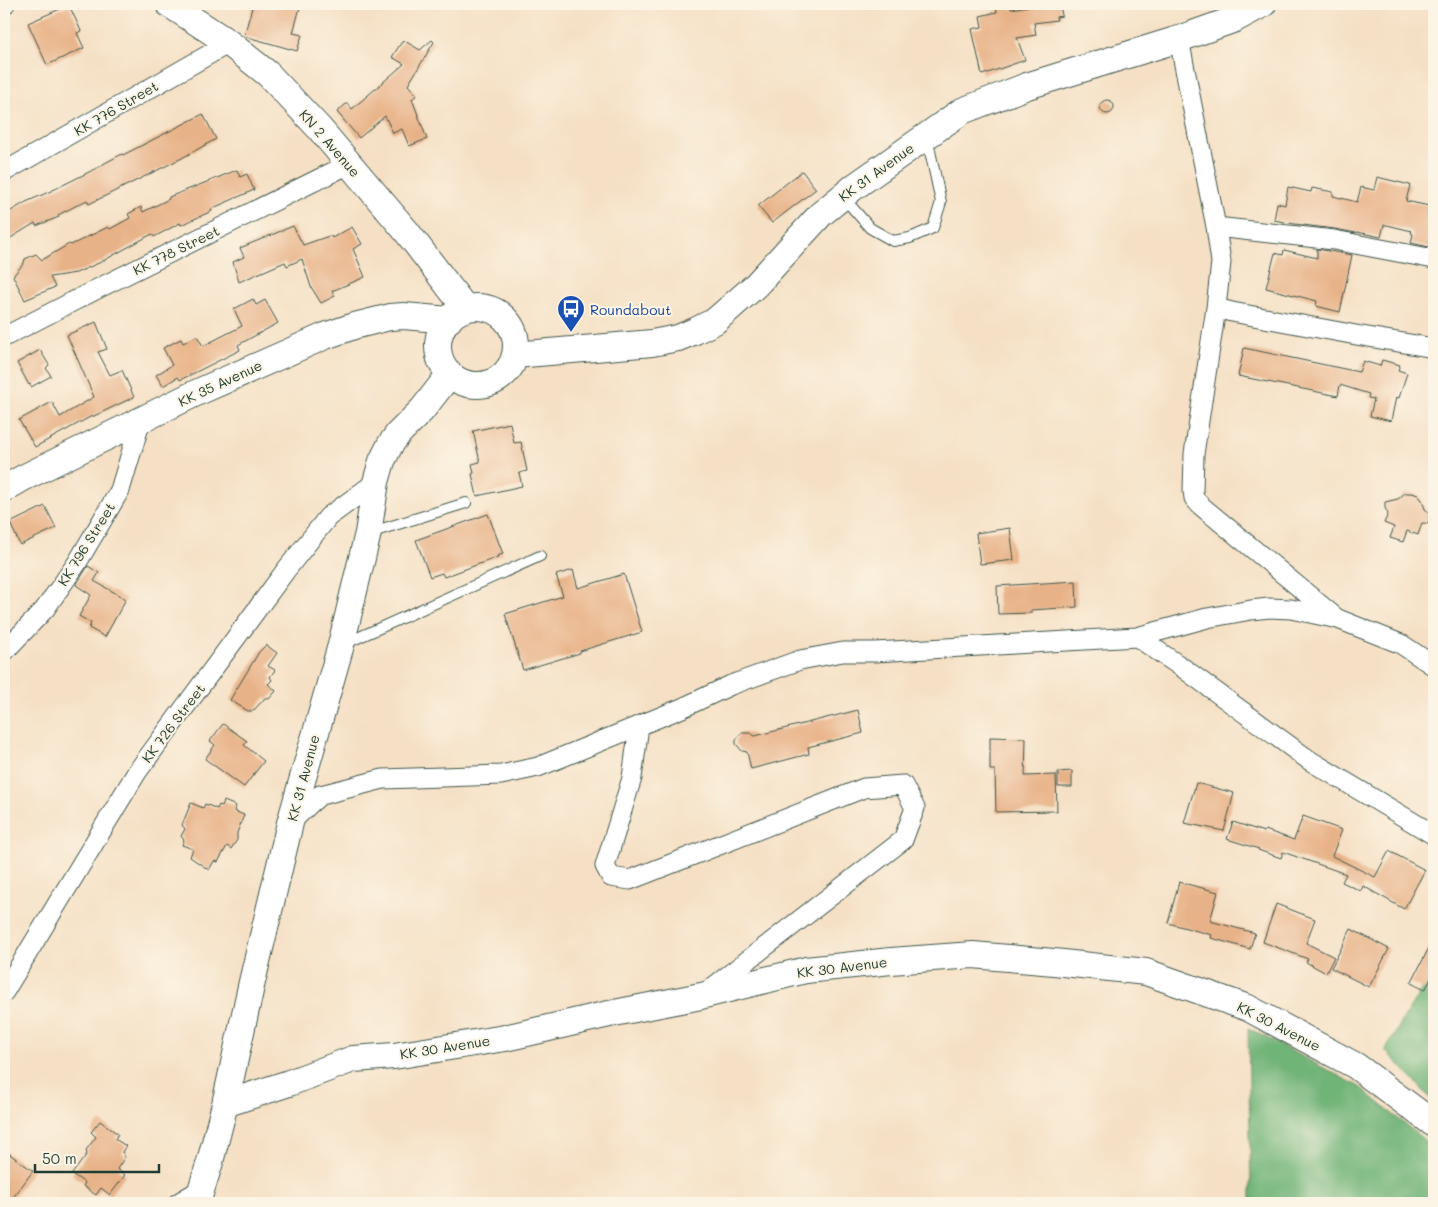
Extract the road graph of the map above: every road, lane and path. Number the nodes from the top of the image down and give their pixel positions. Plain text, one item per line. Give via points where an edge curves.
1 (169, 4) edge
2 (1263, 4) edge
3 (1179, 38) junction
4 (229, 43) junction
5 (926, 136) junction
6 (348, 164) junction
7 (4, 172) edge
8 (842, 196) junction
9 (1216, 227) junction
10 (1434, 259) edge
11 (1216, 308) junction
12 (457, 314) junction
13 (4, 337) edge
14 (1434, 348) edge
15 (515, 355) junction
16 (450, 374) junction
17 (141, 420) junction
18 (376, 482) junction
19 (4, 489) edge
20 (466, 504) dead end
21 (368, 533) junction
22 (540, 556) dead end
23 (1338, 619) junction
24 (1137, 637) junction
25 (341, 645) junction
26 (4, 652) edge
27 (1434, 666) edge
28 (638, 726) junction
29 (290, 823) junction
30 (1434, 835) edge
31 (4, 992) edge
32 (701, 996) junction
33 (225, 1104) junction
34 (1434, 1124) edge
35 (199, 1196) edge
36 (178, 1203) edge

1 - 4 main road, KN 2 Avenue
2 - 3 main road, KK 31 Avenue via 1235,19
3 - 5 main road, KK 31 Avenue via 1027,86 962,111
3 - 9 street
4 - 6 main road, KN 2 Avenue via 268,74
4 - 7 street, KK 776 Street
5 - 8 main road, KK 31 Avenue
5 - 8 lane via 941,202 933,228 894,241 870,228
6 - 12 main road, KN 2 Avenue via 407,232
6 - 13 street, KK 778 Street
8 - 15 main road, KK 31 Avenue via 821,214 756,285 715,321 695,331 678,338 652,342
9 - 10 street via 1334,240
9 - 11 street via 1221,262
11 - 14 street
11 - 23 street via 1194,454 1194,498
12 - 15 main road via 476,307 496,312 515,335
12 - 16 main road via 441,333 438,347 440,358
12 - 17 main road, KK 35 Avenue via 390,317 347,329 196,392
15 - 16 main road via 506,373 488,384 468,384
16 - 18 main road, KK 31 Avenue via 390,445
17 - 19 main road, KK 35 Avenue
17 - 26 street, KK 796 Street via 120,490 78,563 44,609
18 - 21 main road, KK 31 Avenue
18 - 31 street, KK 726 Street via 328,517 136,772
20 - 21 lane
21 - 25 main road, KK 31 Avenue
22 - 25 lane
23 - 24 street via 1291,608 1269,608 1207,618
23 - 27 street via 1400,644
24 - 28 street via 843,652 791,663 731,685
24 - 30 street via 1309,760
25 - 29 main road, KK 31 Avenue
28 - 29 street via 529,769 501,774 383,779 320,795
28 - 32 street via 632,778 605,866 611,877 630,880 864,788 903,785 916,808 903,840
29 - 33 main road, KK 31 Avenue
32 - 33 main road, KK 30 Avenue via 504,1038 394,1056 353,1059
32 - 34 main road, KK 30 Avenue via 806,970 973,955 1146,972 1248,1008 1356,1066
33 - 35 main road, KK 31 Avenue
35 - 36 street

